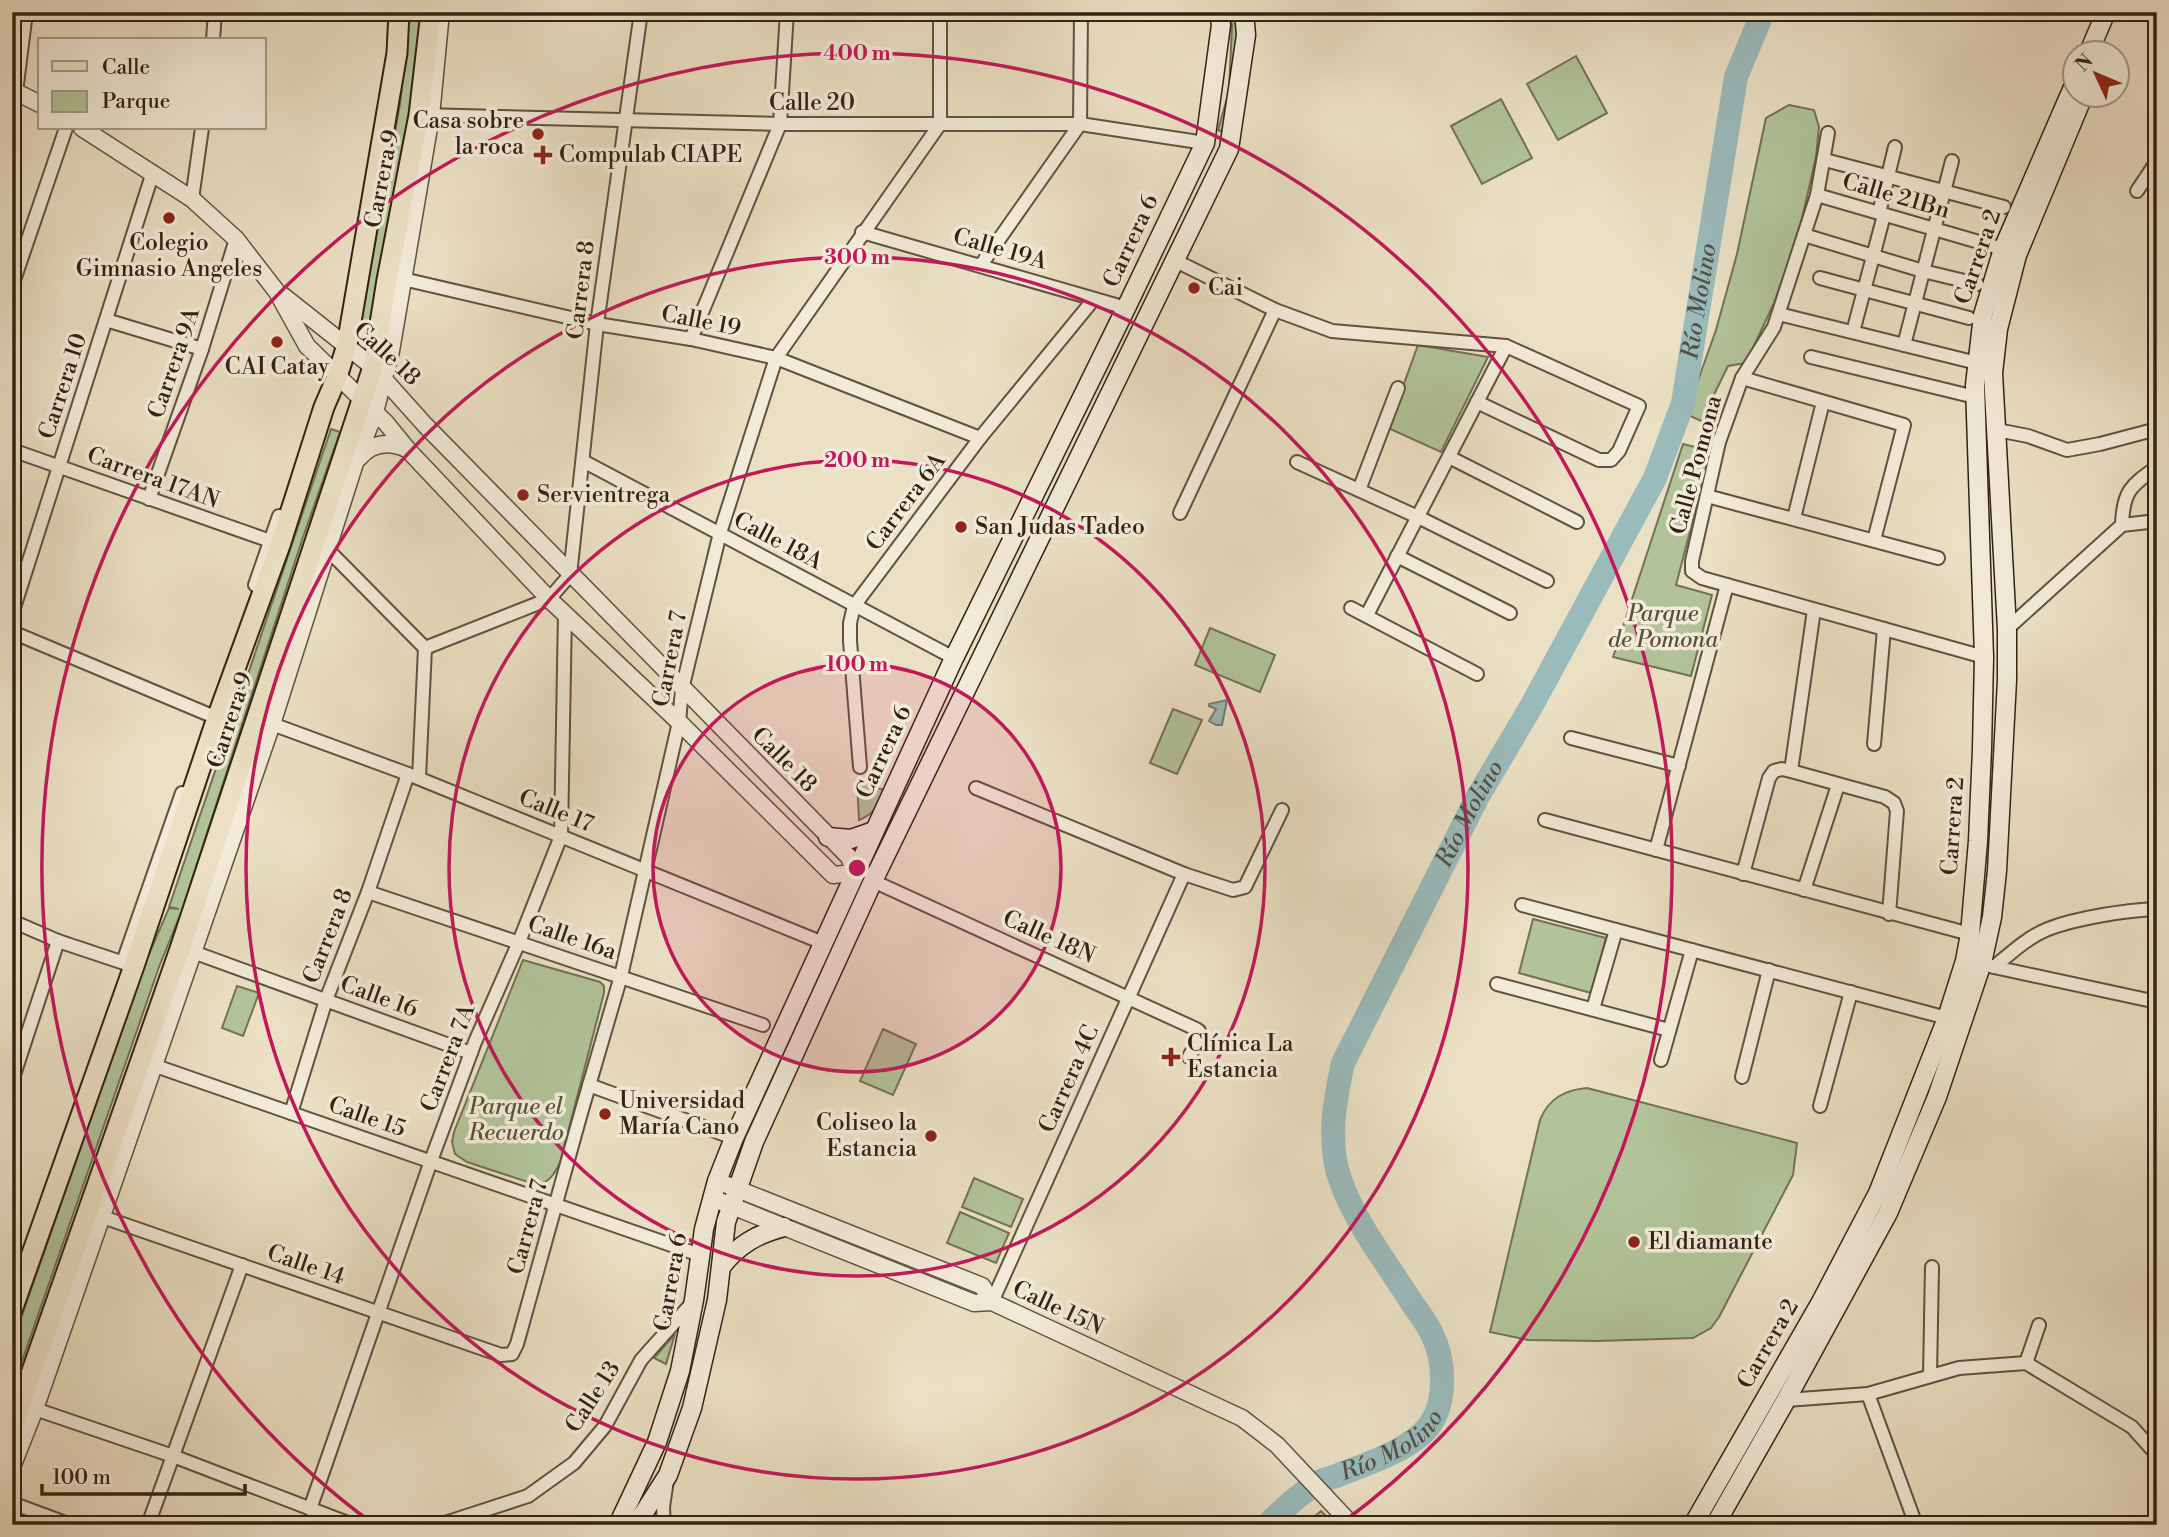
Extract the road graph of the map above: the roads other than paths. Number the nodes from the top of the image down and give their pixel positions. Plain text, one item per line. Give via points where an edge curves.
1 (26, 12) edge
2 (215, 12) edge
3 (399, 12) edge
4 (431, 12) edge
5 (442, 12) edge
6 (641, 12) edge
7 (787, 12) edge
8 (940, 12) edge
9 (1081, 12) edge
10 (1219, 12) edge
11 (1244, 12) edge
12 (2106, 12) edge
13 (2119, 12) edge
14 (213, 38) edge
15 (2095, 38) edge
16 (2108, 38) edge
17 (14, 91) edge
18 (38, 103) edge
19 (2064, 108) edge
20 (2078, 108) edge
21 (425, 116) junction
22 (626, 121) junction
23 (780, 124) junction
24 (940, 124) junction
25 (1080, 124) junction
26 (65, 130) edge
27 (85, 130) edge
28 (202, 130) edge
29 (1828, 133) dead end
30 (1205, 143) junction
31 (1895, 147) dead end
32 (1825, 160) junction
33 (1952, 161) dead end
34 (2157, 161) edge
35 (153, 172) junction
36 (1886, 176) junction
37 (1944, 191) junction
38 (2137, 191) dead end
39 (1817, 195) junction
40 (192, 199) junction
41 (2004, 207) dead end
42 (1881, 214) junction
43 (1934, 229) junction
44 (862, 232) junction
45 (1804, 235) junction
46 (236, 239) junction
47 (2003, 249) junction
48 (1873, 256) junction
49 (1174, 260) junction
50 (981, 265) junction
51 (1923, 271) junction
52 (1820, 278) dead end
53 (403, 279) junction
54 (1978, 284) dead end
55 (12, 286) edge
56 (1864, 290) junction
57 (277, 292) junction
58 (1094, 299) junction
59 (1915, 303) junction
60 (1126, 308) junction
61 (1275, 310) junction
62 (1779, 314) junction
63 (1969, 318) dead end
64 (106, 320) junction
65 (597, 324) junction
66 (1853, 332) junction
67 (691, 339) junction
68 (347, 345) junction
69 (1903, 345) junction
70 (1506, 346) junction
71 (202, 349) junction
72 (1811, 357) dead end
73 (776, 358) junction
74 (1977, 363) junction
75 (379, 372) junction
76 (337, 377) junction
77 (1742, 378) junction
78 (1398, 388) dead end
79 (1975, 397) junction
80 (1477, 402) junction
81 (1823, 402) junction
82 (368, 406) junction
83 (2157, 429) edge
84 (1997, 430) junction
85 (980, 438) junction
86 (12, 450) edge
87 (408, 450) junction
88 (1449, 457) junction
89 (583, 461) junction
90 (1297, 462) dead end
91 (355, 463) junction
92 (59, 467) junction
93 (2157, 467) edge
94 (1359, 490) junction
95 (1707, 496) junction
96 (149, 499) junction
97 (1180, 513) dead end
98 (1418, 517) junction
99 (1794, 518) junction
100 (2157, 521) edge
101 (1577, 522) dead end
102 (2122, 525) junction
103 (720, 533) junction
104 (1874, 540) junction
105 (275, 543) junction
106 (328, 550) junction
107 (1397, 556) junction
108 (1938, 558) dead end
109 (570, 575) junction
110 (1547, 580) dead end
111 (1727, 585) junction
112 (549, 599) junction
113 (854, 606) junction
114 (1351, 608) dead end
115 (1814, 610) junction
116 (1510, 613) dead end
117 (12, 614) edge
118 (565, 614) junction
119 (1367, 615) junction
120 (1884, 629) junction
121 (2007, 629) junction
122 (12, 632) edge
123 (425, 648) junction
124 (1984, 657) junction
125 (954, 658) junction
126 (1477, 674) dead end
127 (682, 689) junction
128 (213, 717) junction
129 (679, 722) junction
130 (271, 724) junction
131 (1571, 738) dead end
132 (1874, 744) dead end
133 (1679, 765) junction
134 (860, 767) dead end
135 (1791, 771) junction
136 (414, 776) junction
137 (1838, 785) junction
138 (976, 788) dead end
139 (1282, 810) dead end
140 (1545, 821) dead end
141 (874, 831) junction
142 (561, 836) junction
143 (828, 836) junction
144 (1656, 850) junction
145 (645, 869) junction
146 (855, 873) junction
147 (1184, 874) junction
148 (1743, 874) junction
149 (873, 881) junction
150 (1804, 890) junction
151 (368, 892) junction
152 (1522, 905) dead end
153 (2157, 909) edge
154 (1889, 914) junction
155 (12, 920) edge
156 (1616, 930) junction
157 (1970, 934) junction
158 (58, 941) junction
159 (519, 942) junction
160 (822, 943) junction
161 (1692, 950) junction
162 (193, 952) junction
163 (128, 964) junction
164 (1988, 965) junction
165 (1769, 970) junction
166 (621, 976) junction
167 (1497, 984) dead end
168 (1851, 992) junction
169 (1129, 998) junction
170 (326, 1000) junction
171 (2157, 1002) edge
172 (1593, 1009) junction
173 (1947, 1018) junction
174 (763, 1025) dead end
175 (1669, 1030) junction
176 (471, 1053) junction
177 (1189, 1057) dead end
178 (1661, 1059) dead end
179 (146, 1063) junction
180 (1742, 1077) dead end
181 (12, 1081) edge
182 (589, 1085) junction
183 (1820, 1106) dead end
184 (291, 1113) junction
185 (733, 1138) junction
186 (113, 1139) junction
187 (431, 1162) junction
188 (116, 1173) junction
189 (714, 1189) junction
190 (733, 1197) junction
191 (557, 1204) junction
192 (95, 1214) junction
193 (783, 1227) junction
194 (700, 1255) junction
195 (242, 1265) junction
196 (721, 1267) junction
197 (1932, 1267) dead end
198 (694, 1300) junction
199 (992, 1302) junction
200 (12, 1310) edge
201 (379, 1312) junction
202 (2039, 1325) dead end
203 (512, 1354) joint
204 (2026, 1363) junction
205 (1930, 1376) junction
206 (1868, 1394) junction
207 (1786, 1400) junction
208 (35, 1409) junction
209 (12, 1428) edge
210 (2157, 1455) edge
211 (173, 1456) junction
212 (14, 1463) edge
213 (668, 1475) junction
214 (12, 1503) edge
215 (310, 1509) junction
216 (1347, 1520) edge
217 (71, 1525) edge
218 (148, 1525) edge
219 (353, 1525) edge
220 (435, 1525) edge
221 (618, 1525) edge
222 (636, 1525) edge
223 (664, 1525) edge
224 (1693, 1525) edge
225 (1715, 1525) edge
226 (1916, 1525) edge

1 - 17 street
2 - 14 street
3 - 68 main road, Carrera 9 via 395,64
4 - 21 main road, Carrera 9
5 - 21 street
6 - 22 street, Carrera 8
7 - 23 street
8 - 24 street
9 - 25 street
10 - 30 main road, Carrera 6
11 - 49 main road, Carrera 6 via 1246,35 1229,149
12 - 15 main road
13 - 16 main road
17 - 18 street
19 - 47 main road, Carrera 2
20 - 84 main road, Carrera 2 via 2007,287 1993,373
21 - 22 street, Calle 20
21 - 53 street
21 - 75 main road, Carrera 9 via 387,280
22 - 23 street, Calle 20
22 - 65 street, Carrera 8
23 - 24 street, Calle 20
23 - 67 street
24 - 25 street, Calle 20
24 - 44 street, Carrera 7
25 - 30 street, Calle 20
25 - 50 street
26 - 55 street
27 - 35 street
28 - 40 street
29 - 32 street
30 - 60 main road, Carrera 6
31 - 36 street
32 - 36 street
32 - 39 street
33 - 37 street
34 - 38 street
35 - 40 street
35 - 64 street, Carrera 10
36 - 37 street
36 - 42 street
37 - 41 street
37 - 43 street
39 - 42 street, Calle 21Bn
39 - 45 street
40 - 46 street
42 - 43 street, Calle 21Bn
42 - 48 street
43 - 47 street, Calle 21Bn
43 - 51 street
44 - 50 street, Calle 19A
44 - 73 street, Carrera 7
45 - 48 street
45 - 62 street
46 - 57 street
46 - 71 street, Carrera 9A
47 - 74 main road, Carrera 2 via 1983,315
48 - 51 street
48 - 56 street
49 - 61 street
49 - 149 main road, Carrera 6
50 - 58 street, Calle 19A
51 - 54 street
51 - 59 street
52 - 56 street
53 - 65 street, Calle 19
53 - 75 street
56 - 59 street
56 - 66 street
57 - 68 street, Calle 18
57 - 76 street, Calle 18 via 307,346
58 - 60 street, Calle 19A
58 - 85 street, Carrera 6A
59 - 63 street
59 - 69 street
60 - 125 main road, Carrera 6
61 - 70 street via 1332,331
61 - 97 street
62 - 66 street
62 - 77 street
64 - 71 street
64 - 92 street, Carrera 10
65 - 67 street, Calle 19
65 - 89 street, Carrera 8
66 - 69 street
67 - 73 street, Calle 19
68 - 75 street, Calle 18
68 - 76 main road, Carrera 9
69 - 74 street
70 - 80 street
70 - 80 street via 1639,406 1619,451 1611,460 1599,460
71 - 96 street, Carrera 9A
72 - 79 street
73 - 85 street, Calle 19
73 - 103 street, Carrera 7
74 - 79 main road, Carrera 2
75 - 82 main road, Carrera 9
75 - 109 street, Calle 18
76 - 82 street, Calle 18
76 - 105 main road, Carrera 9
77 - 81 street, Calle Pomona
77 - 95 street, Calle Pomona via 1719,442
78 - 94 street
79 - 124 main road, Carrera 2
80 - 88 street
81 - 99 street
81 - 104 street, Calle Pomona via 1904,425
82 - 87 street, Calle 18
82 - 91 street
82 - 179 main road, Carrera 9 via 180,948
83 - 84 street via 2067,450
84 - 121 main road, Carrera 2
85 - 113 street, Carrera 6A
86 - 92 street, Carrera 17AN
87 - 91 street via 386,443 363,452
87 - 112 street, Calle 18
88 - 98 street
88 - 101 street
89 - 103 street, Calle 18A
89 - 109 street, Carrera 8
90 - 94 street
91 - 106 street
92 - 96 street, Carrera 17AN
92 - 117 street, Carrera 10
93 - 102 street via 2134,484 2123,502
94 - 98 street
95 - 99 street
95 - 111 street, Calle Pomona via 1692,571
96 - 105 street, Carrera 17AN
98 - 107 street
98 - 110 street
99 - 104 street
100 - 102 street
102 - 121 street
103 - 113 street, Calle 18A
103 - 127 street, Carrera 7
104 - 108 street
105 - 128 main road, Carrera 9
106 - 123 street
106 - 130 street
107 - 116 street
107 - 119 street
109 - 112 street
109 - 127 street, Calle 18
111 - 115 street, Calle Pomona
111 - 133 street
112 - 118 street, Calle 18
112 - 123 street
113 - 125 street, Calle 18A
113 - 134 street via 850,641
114 - 119 street
115 - 120 street, Calle Pomona
115 - 135 street
118 - 129 street, Calle 18
118 - 142 street, Carrera 7A
119 - 126 street
120 - 124 street, Calle Pomona
120 - 132 street
121 - 164 main road, Carrera 2 via 1997,871
122 - 128 street
123 - 136 street, Carrera 8
124 - 157 main road, Carrera 2
125 - 141 main road, Carrera 6
127 - 129 street, Carrera 7
127 - 143 street, Calle 18
128 - 163 main road, Carrera 9
129 - 145 street, Carrera 7
129 - 146 street, Calle 18 via 833,875
130 - 136 street, Calle 17
130 - 162 street
131 - 133 street
133 - 144 street
135 - 137 street
135 - 148 street via 1774,771 1769,778
136 - 142 street, Calle 17
136 - 151 street, Carrera 8
137 - 150 street
137 - 154 street via 1894,803
138 - 147 street
139 - 147 street via 1245,887 1233,890
140 - 144 street
141 - 143 main road via 851,839
141 - 146 main road, Carrera 6
142 - 145 street, Calle 17
142 - 159 street, Carrera 7A
143 - 146 street, Calle 18 via 849,857
144 - 148 street
145 - 160 street, Calle 17
145 - 166 street, Carrera 7
146 - 149 street, Calle 18N
146 - 160 main road, Carrera 6
147 - 169 street, Carrera 4C
148 - 150 street
149 - 169 street, Calle 18N
149 - 190 main road, Carrera 6
150 - 154 street
151 - 159 street, Calle 16a
151 - 170 street, Carrera 8
152 - 156 street
153 - 164 street via 2134,909 2047,929
154 - 157 street
155 - 158 street
156 - 161 street
156 - 172 street
157 - 173 main road, Carrera 2
158 - 163 street
158 - 181 street
159 - 166 street, Calle 16a
159 - 176 street, Carrera 7A
160 - 185 main road, Carrera 6
161 - 165 street
161 - 175 street
162 - 170 street, Calle 16
162 - 179 street
163 - 200 main road, Carrera 9
164 - 171 street
164 - 207 main road, Carrera 2 via 1888,1213
165 - 168 street
165 - 180 street
166 - 174 street, Calle 16a
166 - 182 street, Carrera 7
167 - 172 street
168 - 173 street
168 - 183 street
169 - 177 street, Calle 18N via 1199,1031
169 - 199 street, Carrera 4C
170 - 176 street, Calle 16
170 - 184 street, Carrera 8
172 - 175 street
173 - 224 main road, Carrera 2 via 1878,1193
175 - 178 street
176 - 187 street, Carrera 7A
179 - 184 street, Calle 15
179 - 186 main road, Carrera 9
179 - 188 street
182 - 185 street
182 - 191 street, Carrera 7
184 - 187 street, Calle 15
185 - 189 main road, Carrera 6
186 - 188 main road
186 - 192 main road, Carrera 9
187 - 191 street, Calle 15
187 - 201 street, Carrera 7A
188 - 192 street
189 - 190 street
189 - 194 main road, Carrera 6
190 - 193 street
190 - 196 main road, Carrera 6
190 - 199 street, Calle 15N via 982,1286
191 - 194 street, Calle 15
191 - 203 street, Carrera 7
192 - 195 street, Calle 14
192 - 208 street
192 - 209 main road, Carrera 9
193 - 196 main road via 745,1242
193 - 199 street via 974,1304
194 - 198 main road, Carrera 6
195 - 201 street, Calle 14
195 - 211 street
196 - 213 main road, Carrera 6 via 692,1408
197 - 205 street
198 - 220 street, Calle 13 via 641,1360 605,1426 574,1462 528,1496
198 - 221 main road, Carrera 6 via 680,1371 657,1443
199 - 216 street, Calle 15N via 1242,1418 1277,1445
201 - 203 street, Calle 14 via 501,1355
201 - 215 street, Carrera 7A
202 - 204 street
204 - 205 street via 1959,1368
204 - 210 street via 2132,1427
205 - 206 street
206 - 207 street
206 - 226 street
207 - 225 main road, Carrera 2
208 - 211 street
208 - 212 street
211 - 215 street
211 - 218 street
213 - 222 main road, Carrera 6
213 - 223 street, Carrera 6
214 - 217 street
215 - 219 street

